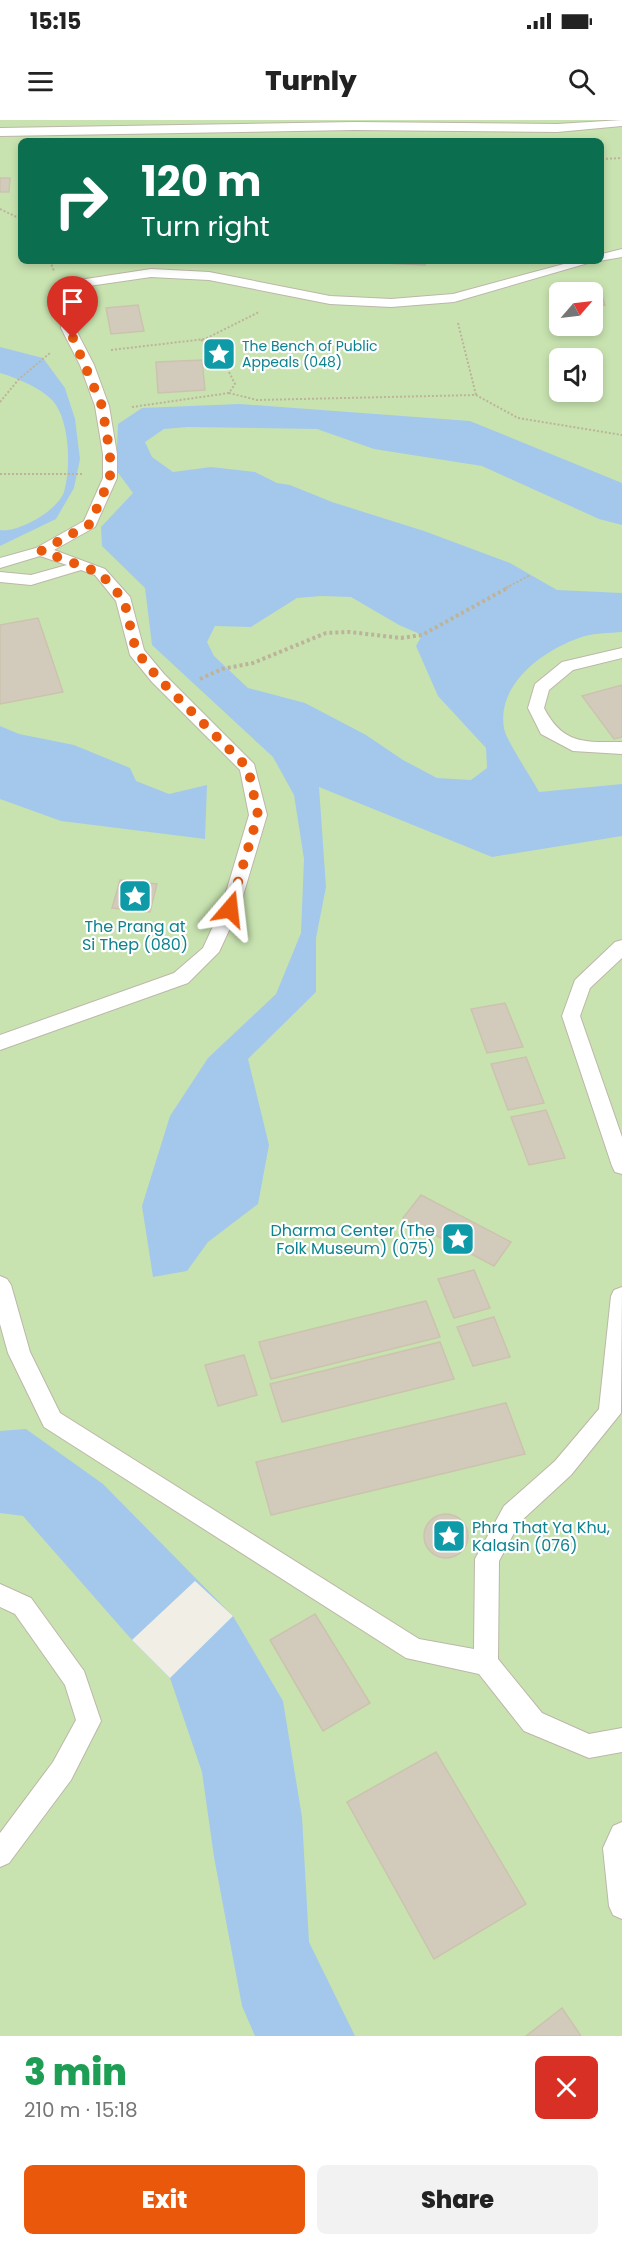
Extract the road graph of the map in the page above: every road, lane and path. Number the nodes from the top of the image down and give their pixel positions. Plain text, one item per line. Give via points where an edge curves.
1 (622, 123) edge
2 (0, 132) edge
3 (622, 158) edge
4 (604, 159) edge
5 (0, 209) edge
6 (18, 218) edge
7 (622, 252) edge
8 (604, 257) edge
9 (578, 264) edge
10 (257, 286) junction
11 (452, 298) junction
12 (201, 340) junction
13 (81, 353) junction
14 (43, 358) dead end
15 (229, 393) junction
16 (476, 395) junction
17 (0, 402) edge
18 (103, 411) junction
19 (622, 435) edge
20 (77, 473) dead end
21 (0, 474) edge
22 (41, 551) junction
23 (0, 563) edge
24 (81, 565) junction
25 (530, 574) dead end
26 (0, 577) edge
27 (622, 653) edge
28 (192, 682) dead end
29 (622, 748) edge
30 (622, 947) edge
31 (0, 1043) edge
32 (622, 1167) edge
33 (0, 1285) edge
34 (622, 1296) edge
35 (616, 1416) edge
36 (0, 1595) edge
37 (486, 1663) junction
38 (622, 1740) edge
39 (622, 1835) edge
40 (0, 1854) edge
41 (622, 1906) edge

1 - 2 lane via 557,128 354,126
3 - 4 path
5 - 6 path
7 - 8 lane
9 - 11 lane
10 - 11 lane via 330,300 391,303
10 - 12 path via 263,310
10 - 13 lane via 209,276 152,273 78,284 66,295 68,328
11 - 16 path
12 - 13 path
12 - 15 path via 216,348 215,360 227,368 235,384
13 - 18 lane
14 - 17 path
15 - 16 path via 257,400
15 - 18 path
16 - 19 path via 518,418
18 - 22 lane via 110,478 90,524
20 - 21 path
22 - 23 lane
22 - 24 lane
24 - 26 lane via 55,576 10,581
24 - 31 lane via 100,573 124,600 136,651 158,678 248,768 258,815 230,909 210,952 181,978
25 - 28 path via 422,635 389,638 340,632 309,636 252,663 226,668
27 - 29 lane via 568,666 541,688 536,708 548,730 579,747
30 - 32 lane via 582,985 571,1016
33 - 37 lane via 19,1353 52,1420 415,1650
34 - 35 lane
35 - 37 lane via 512,1514 487,1559
36 - 40 lane via 23,1605 75,1679 89,1721 62,1772
37 - 38 lane via 533,1722 589,1746
39 - 41 lane via 616,1848

